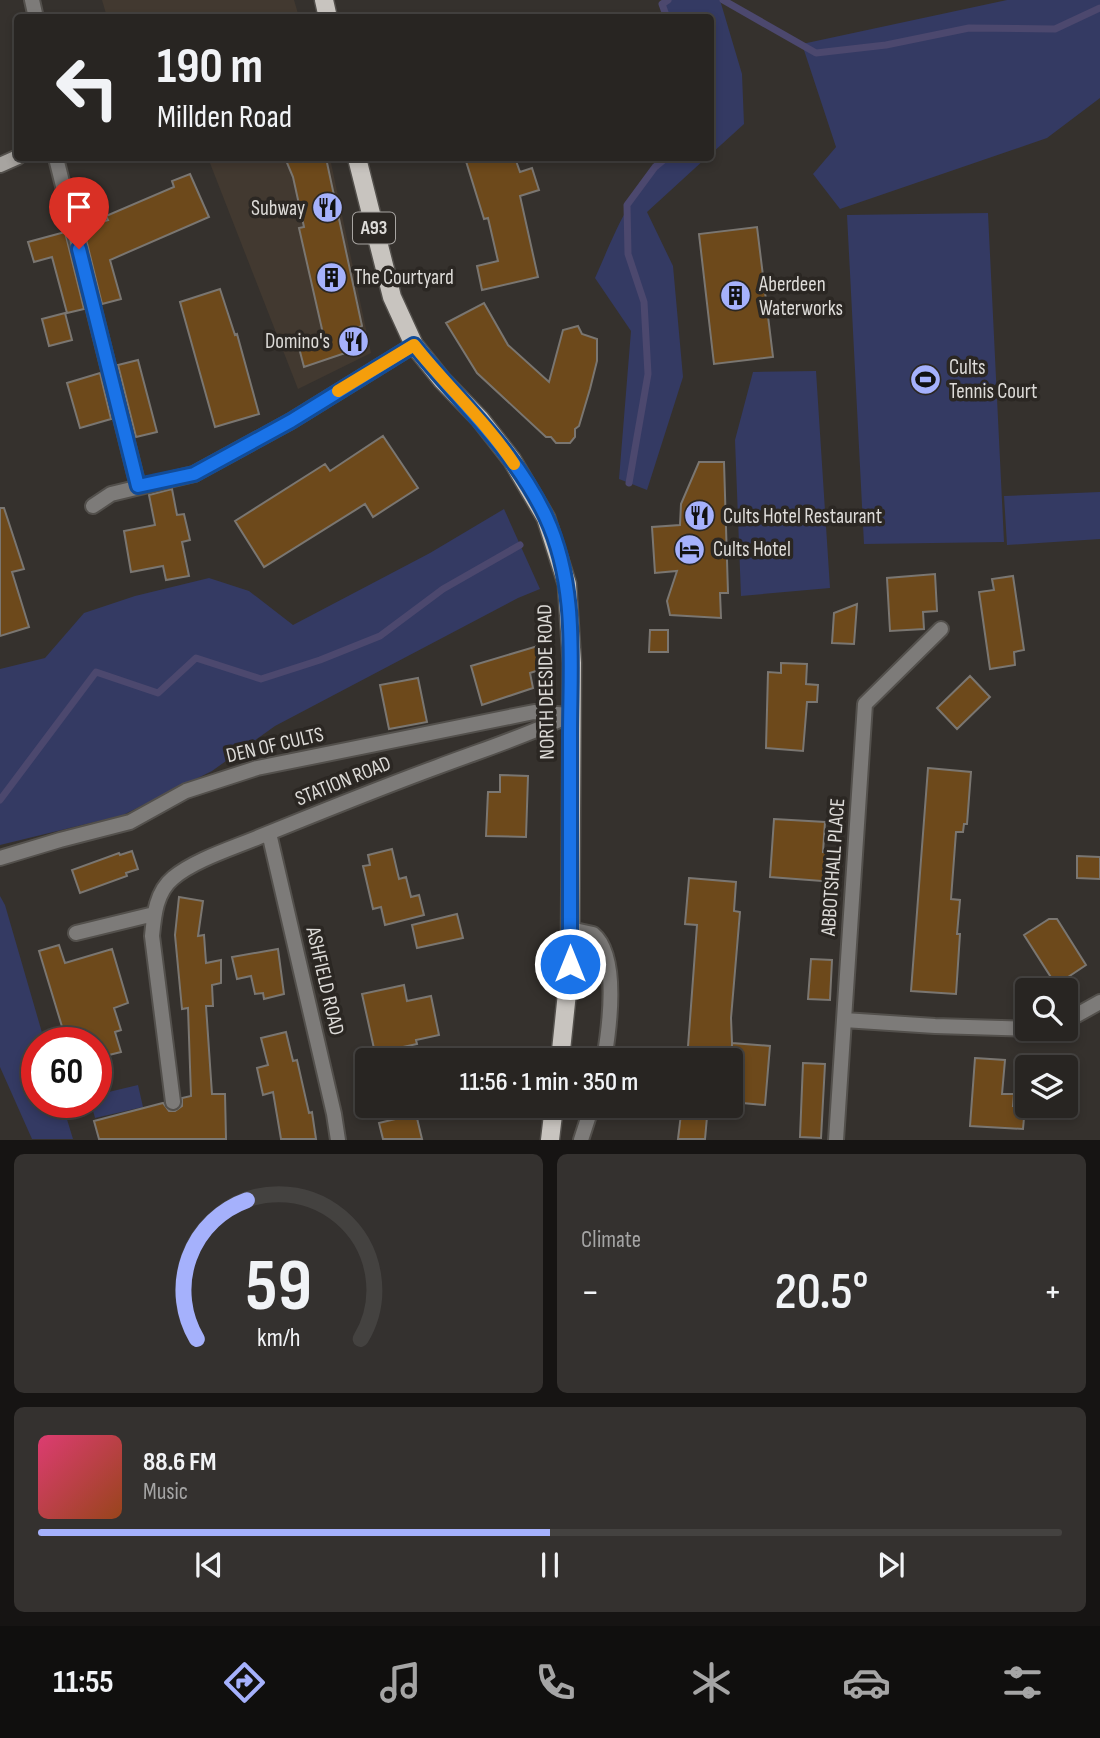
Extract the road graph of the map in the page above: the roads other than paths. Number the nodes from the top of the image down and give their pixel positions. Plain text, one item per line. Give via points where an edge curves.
1 (57, 161) edge
2 (358, 161) edge
3 (414, 345) junction
4 (138, 486) junction
5 (93, 506) dead end
6 (941, 629) dead end
7 (570, 715) junction
8 (269, 833) junction
9 (0, 858) edge
10 (154, 914) junction
11 (570, 929) junction
12 (76, 933) dead end
13 (1100, 1002) edge
14 (1078, 1014) edge
15 (844, 1020) junction
16 (1015, 1028) edge
17 (561, 1048) edge
18 (606, 1048) edge
19 (173, 1102) dead end
20 (553, 1118) edge
21 (588, 1118) edge
22 (338, 1139) edge
23 (550, 1139) edge
24 (581, 1139) edge
25 (836, 1139) edge

1 - 4 street
2 - 3 main road, NORTH DEESIDE ROAD / A93 via 392,297
3 - 4 street via 194,474
3 - 7 main road, NORTH DEESIDE ROAD / A93 via 512,460 546,518 567,584
4 - 5 street via 111,494
6 - 15 street, ABBOTSHALL PLACE via 865,704
7 - 8 street, STATION ROAD
7 - 9 street, DEN OF CULTS via 534,712 257,768 186,791 131,822
7 - 11 main road, NORTH DEESIDE ROAD / A93
8 - 10 street, STATION ROAD via 173,878 160,893
8 - 22 street, ASHFIELD ROAD
10 - 12 street
10 - 19 street, STATION ROAD via 152,936
11 - 17 main road, NORTH DEESIDE ROAD / A93
11 - 18 street via 593,934 605,951 611,1005
13 - 14 street
15 - 16 street
15 - 25 street, ABBOTSHALL PLACE
20 - 23 main road
21 - 24 street

